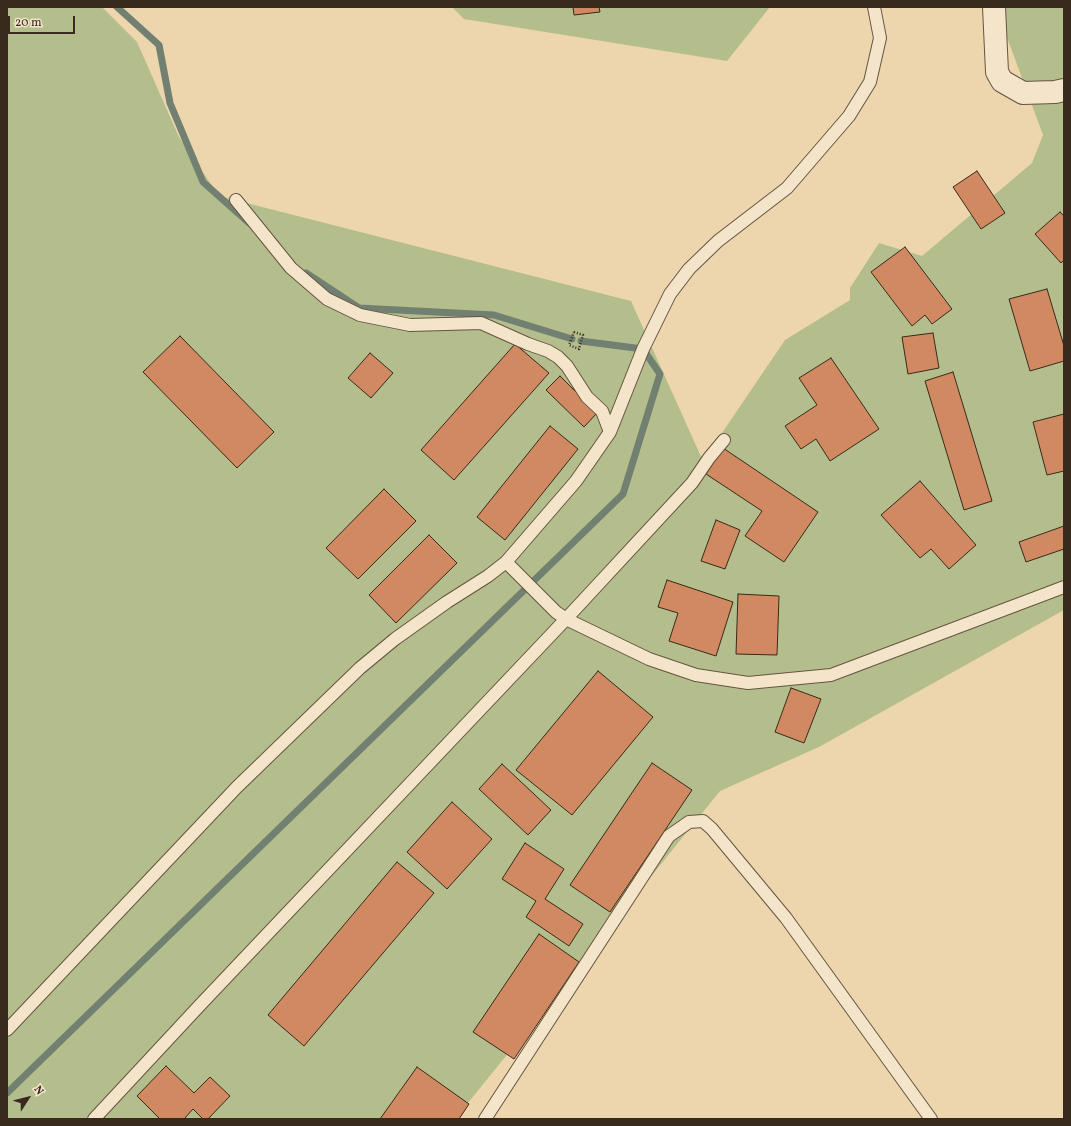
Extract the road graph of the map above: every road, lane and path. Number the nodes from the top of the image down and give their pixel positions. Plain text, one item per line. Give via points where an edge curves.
1 (874, 7) edge
2 (994, 7) edge
3 (1064, 90) edge
4 (236, 200) dead end
5 (569, 345) joint
6 (610, 432) junction
7 (724, 440) dead end
8 (506, 562) junction
9 (1064, 587) edge
10 (566, 619) junction
11 (7, 1030) edge
12 (94, 1119) edge
13 (485, 1119) edge
14 (931, 1119) edge

1 - 6 lane via 880,38 870,82 866,89 849,116 786,188 718,242 689,269 670,294
2 - 3 street via 997,72 1002,81 1024,93
4 - 6 lane via 291,268 327,299 360,315 410,324 481,322 548,351 567,366 587,397 602,411
5 - 5 path via 574,332 583,335 579,349
6 - 8 lane via 576,481
7 - 10 lane via 692,483
8 - 10 lane
8 - 11 lane via 395,639 360,668 237,787
9 - 10 lane via 831,674 748,683 696,676 649,659
10 - 12 lane
13 - 14 lane via 669,836 689,822 703,821 786,918

